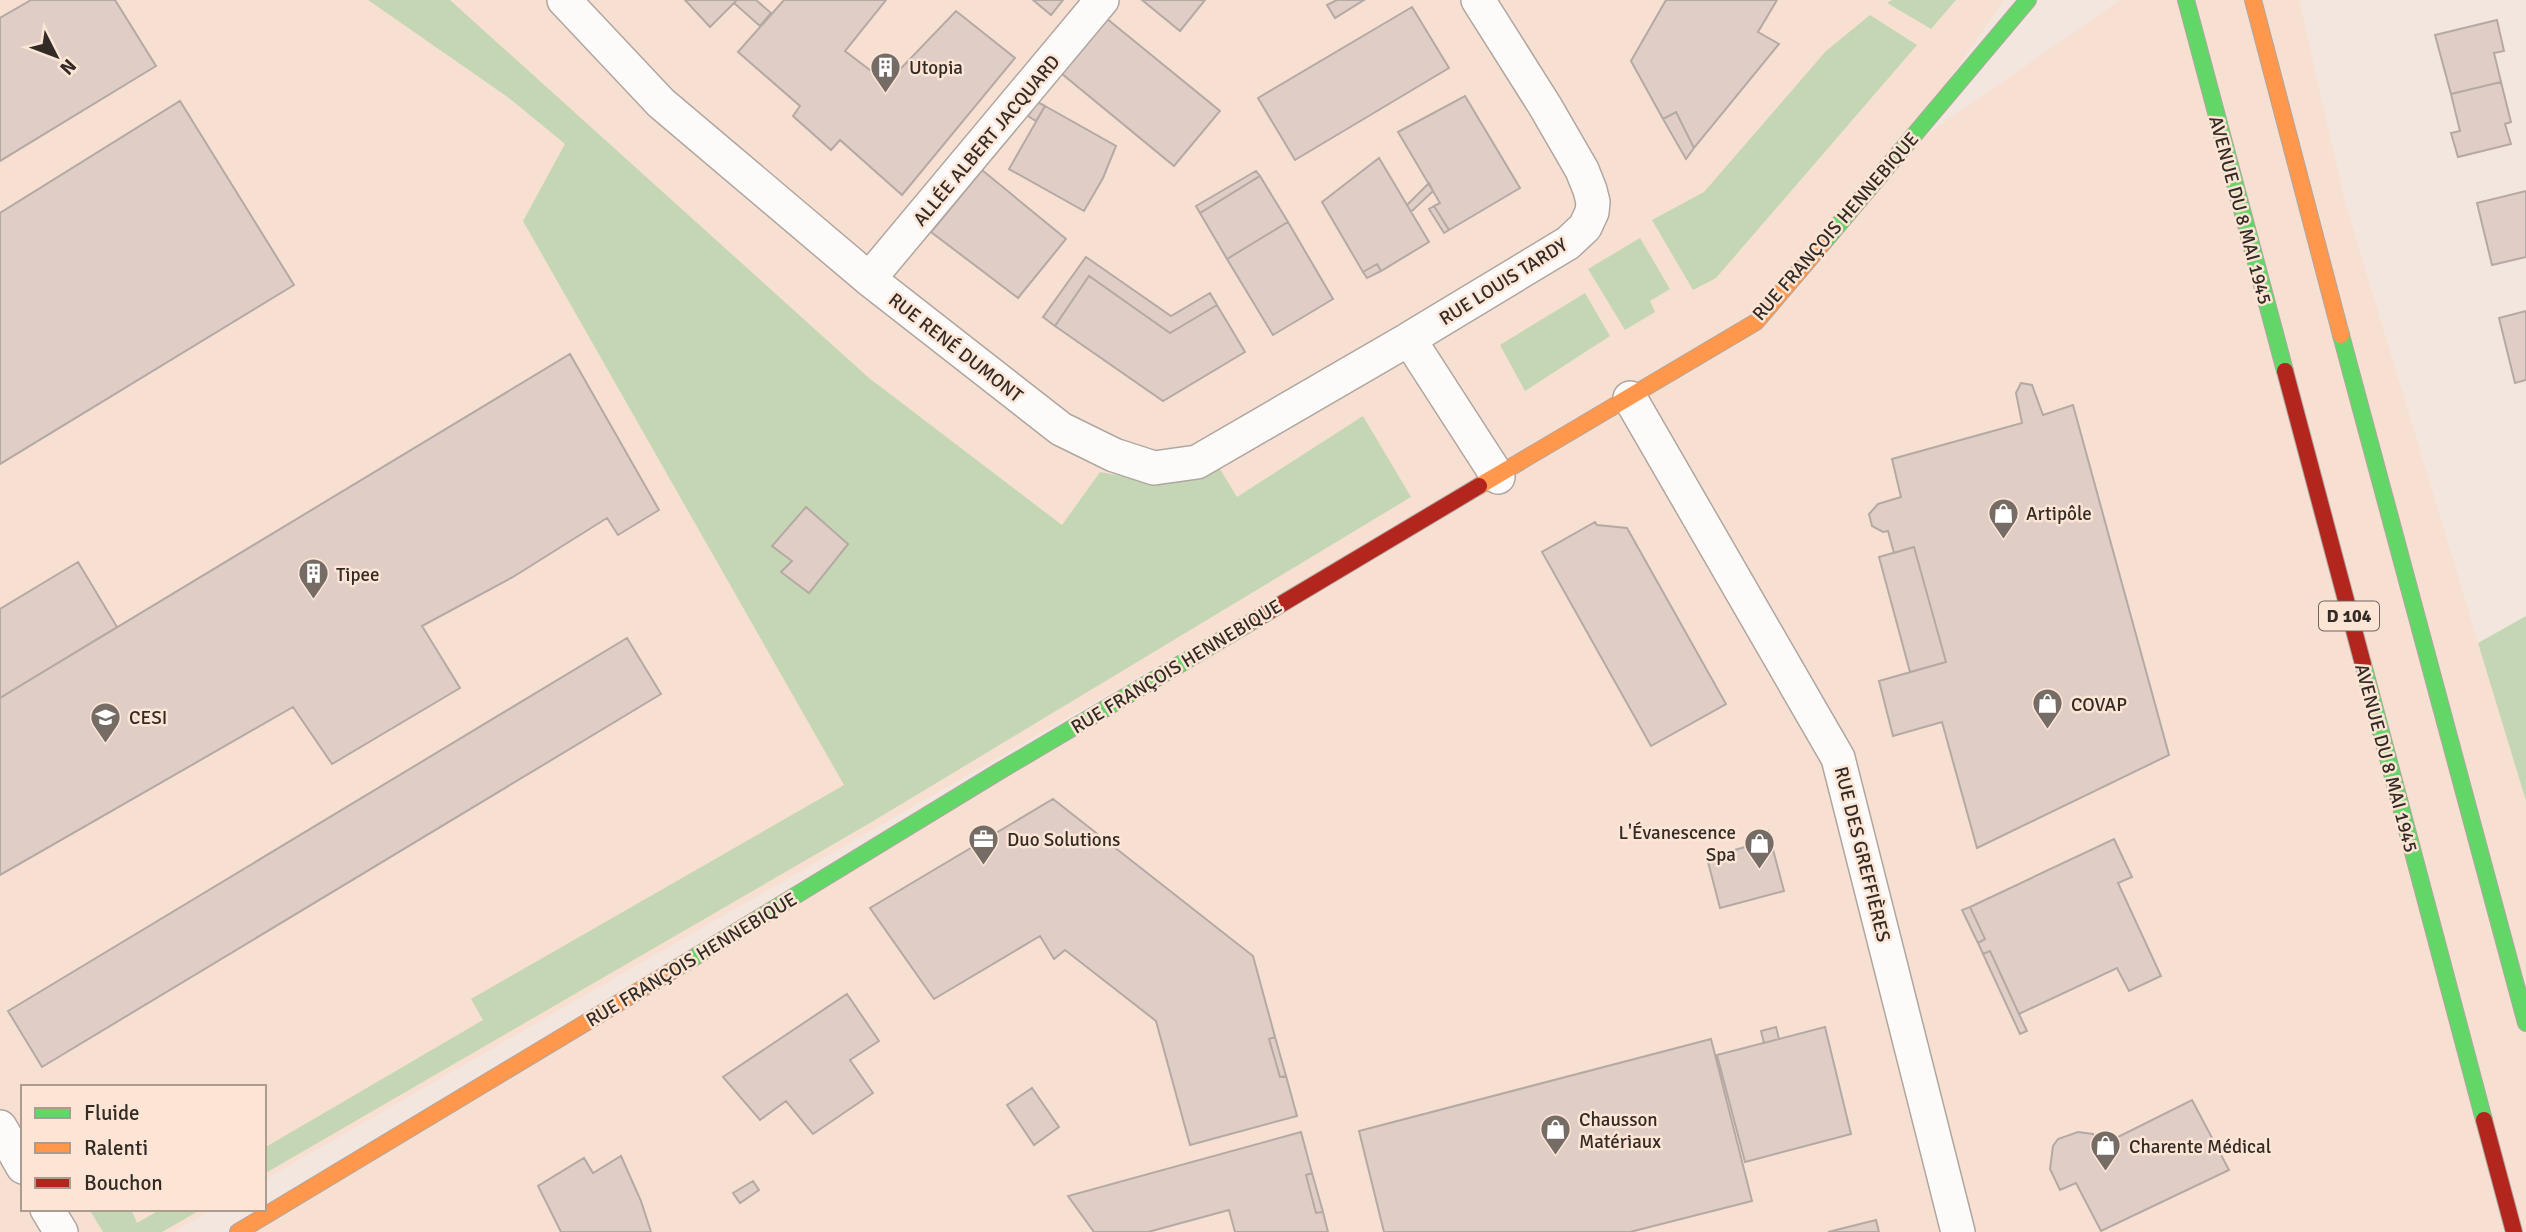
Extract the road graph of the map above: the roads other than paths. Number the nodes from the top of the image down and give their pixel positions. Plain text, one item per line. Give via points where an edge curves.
1 (564, 0) edge
2 (1102, 0) edge
3 (1478, 0) edge
4 (2028, 0) edge
5 (2186, 0) edge
6 (2253, 0) edge
7 (869, 279) junction
8 (1409, 339) junction
9 (1630, 398) junction
10 (1498, 477) junction
11 (2526, 1023) edge
12 (0, 1127) edge
13 (21, 1164) edge
14 (48, 1211) edge
15 (61, 1232) edge
16 (238, 1232) edge
17 (1958, 1232) edge
18 (2514, 1232) edge

1 - 7 street, RUE RENÉ DUMONT via 661,103
2 - 7 street, ALLÉE ALBERT JACQUARD
3 - 8 street, RUE LOUIS TARDY via 1581,170 1590,190 1592,212 1585,227 1568,243
4 - 9 main road, RUE FRANÇOIS HENNEBIQUE via 1756,322
5 - 18 main road, AVENUE DU 8 MAI 1945 / D 104
6 - 11 main road
7 - 8 street, RUE RENÉ DUMONT via 1061,429 1154,468 1197,462
8 - 10 street
9 - 10 main road, RUE FRANÇOIS HENNEBIQUE
9 - 17 street, RUE DES GREFFIÈRES via 1838,758
10 - 16 main road, RUE FRANÇOIS HENNEBIQUE via 1010,765
12 - 13 street
14 - 15 street

